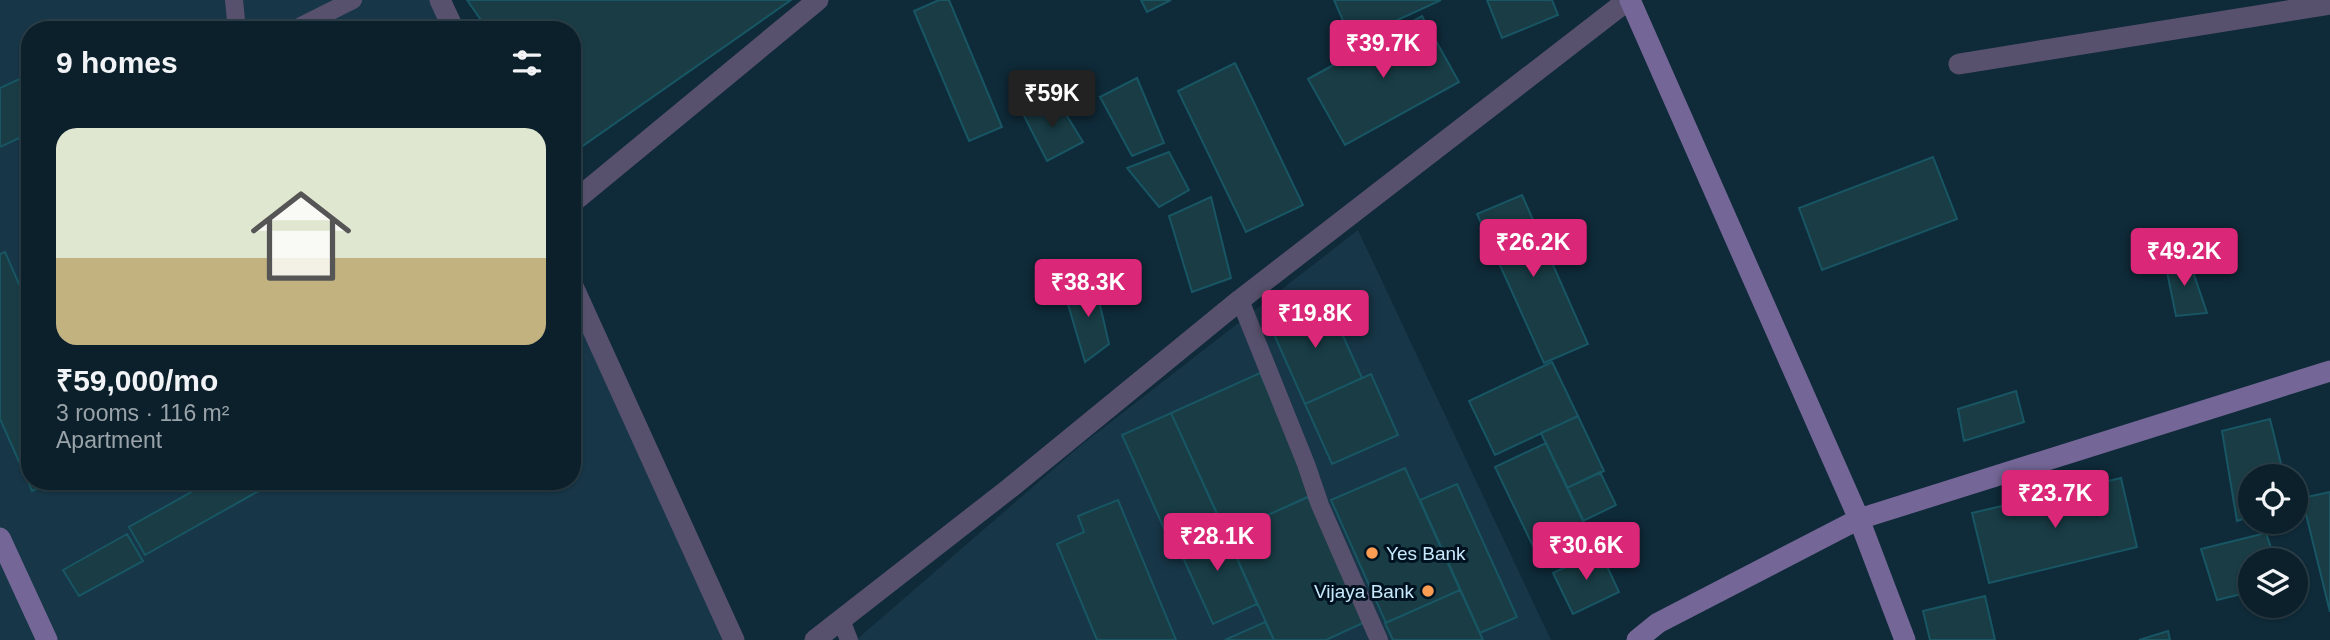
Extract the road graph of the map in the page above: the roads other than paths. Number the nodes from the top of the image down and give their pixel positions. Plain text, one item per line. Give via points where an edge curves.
1 (234, 0) edge
2 (354, 0) edge
3 (440, 0) edge
4 (818, 0) edge
5 (1629, 0) edge
6 (2330, 4) edge
7 (236, 21) edge
8 (311, 21) edge
9 (450, 21) edge
10 (1959, 64) dead end
11 (581, 196) edge
12 (1240, 300) junction
13 (581, 304) edge
14 (2330, 370) edge
15 (1859, 519) junction
16 (0, 538) edge
17 (845, 630) edge
18 (47, 640) edge
19 (734, 640) edge
20 (815, 640) edge
21 (1379, 640) edge
22 (1637, 640) edge
23 (1905, 640) edge

1 - 7 lane
2 - 8 lane
3 - 9 street
4 - 11 street
5 - 12 street
5 - 15 main road
6 - 10 street
12 - 17 street
12 - 21 lane via 1320,505
13 - 19 street
14 - 15 main road
15 - 22 main road via 1658,623
15 - 23 main road
16 - 18 main road
17 - 20 street

